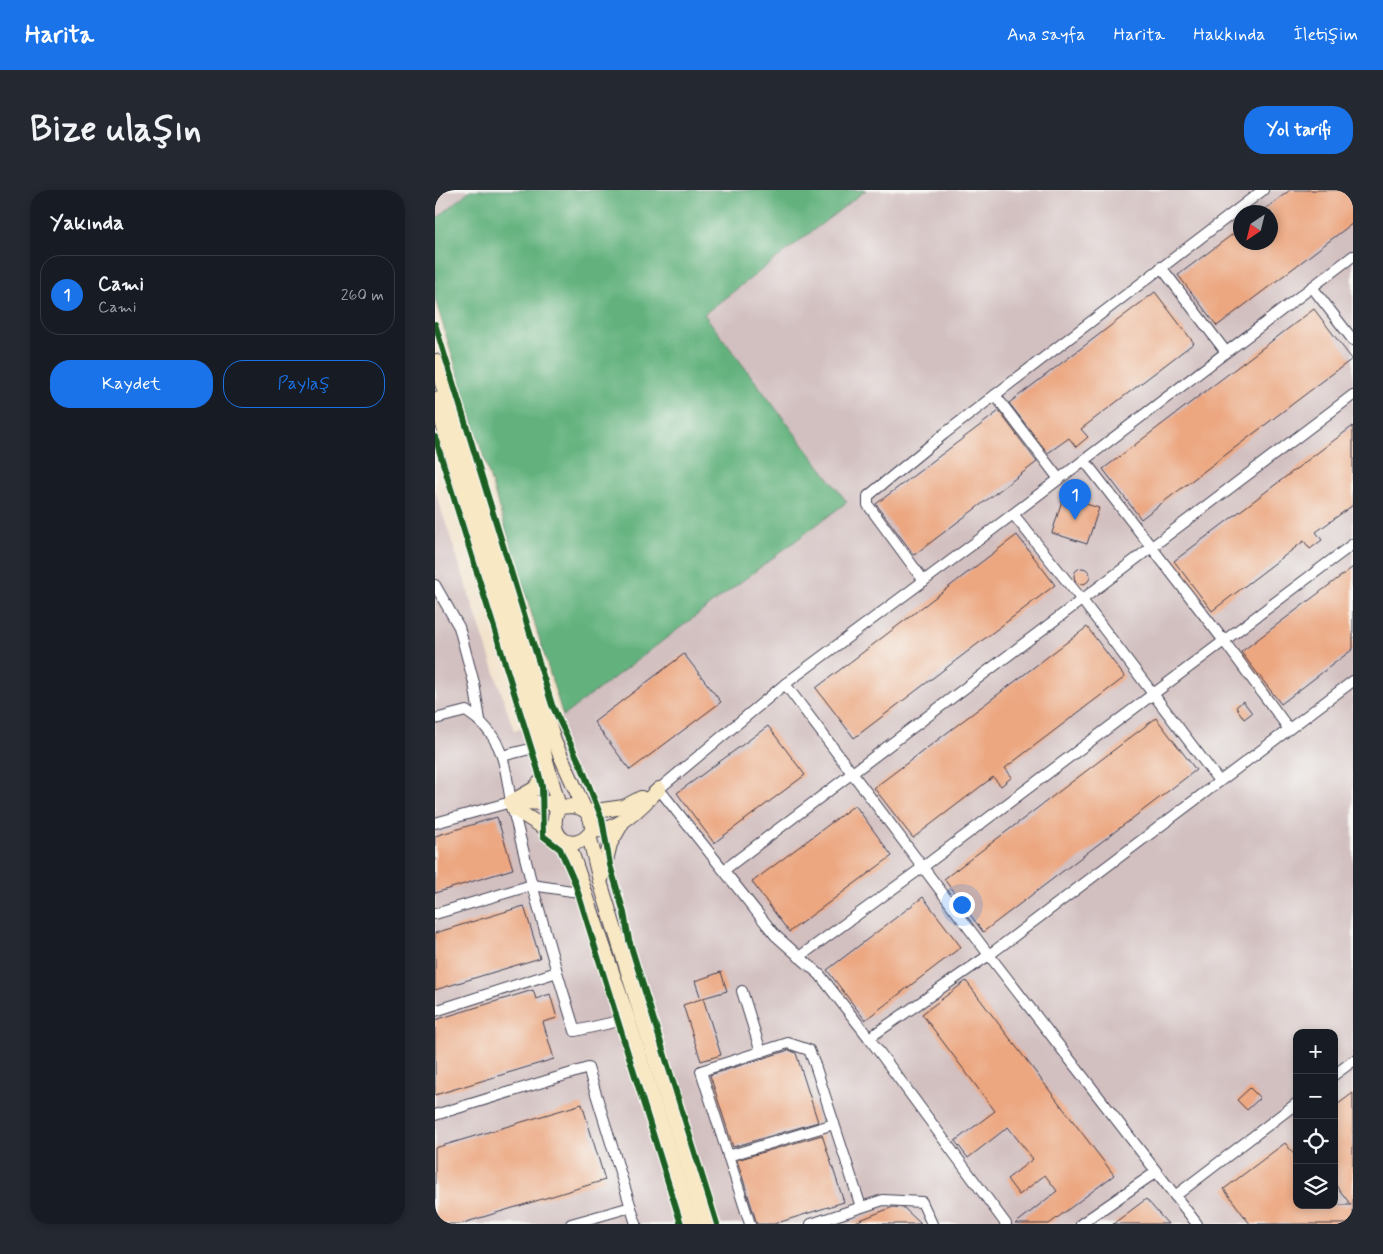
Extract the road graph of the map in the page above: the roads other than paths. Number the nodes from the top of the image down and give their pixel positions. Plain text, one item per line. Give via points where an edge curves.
1 (1263, 190) edge
2 (1353, 256) edge
3 (1161, 268) junction
4 (1312, 287) junction
5 (1353, 340) edge
6 (1226, 352) junction
7 (435, 361) edge
8 (995, 395) junction
9 (1353, 395) edge
10 (435, 400) edge
11 (1084, 460) junction
12 (1059, 479) junction
13 (1013, 514) junction
14 (1353, 544) edge
15 (1151, 547) junction
16 (924, 581) junction
17 (435, 585) edge
18 (1082, 600) junction
19 (1224, 641) junction
20 (1353, 681) edge
21 (785, 684) junction
22 (1153, 694) junction
23 (435, 719) edge
24 (480, 720) junction
25 (1289, 729) junction
26 (542, 746) junction
27 (503, 756) junction
28 (546, 760) junction
29 (852, 773) junction
30 (1219, 782) junction
31 (659, 789) junction
32 (512, 805) junction
33 (559, 808) junction
34 (586, 811) junction
35 (435, 822) edge
36 (622, 823) junction
37 (591, 833) junction
38 (560, 837) junction
39 (923, 867) junction
40 (724, 870) junction
41 (532, 885) junction
42 (601, 886) junction
43 (585, 893) junction
44 (435, 914) edge
45 (989, 955) junction
46 (799, 957) junction
47 (557, 972) junction
48 (742, 991) dead end
49 (435, 1011) edge
50 (628, 1019) junction
51 (869, 1038) junction
52 (761, 1052) junction
53 (1353, 1061) edge
54 (1335, 1074) edge
55 (1293, 1107) edge
56 (435, 1115) edge
57 (834, 1124) junction
58 (728, 1156) junction
59 (1157, 1172) junction
60 (1175, 1196) junction
61 (631, 1207) junction
62 (861, 1207) junction
63 (838, 1220) edge
64 (571, 1224) edge
65 (636, 1224) edge
66 (693, 1224) edge
67 (706, 1224) edge
68 (750, 1224) edge
69 (811, 1224) edge
70 (932, 1224) edge
71 (1006, 1224) edge
72 (1081, 1224) edge
73 (1197, 1224) edge

1 - 3 street
2 - 4 street
3 - 6 street
3 - 8 street
4 - 5 street
4 - 6 street
6 - 11 street
7 - 34 street via 554,741
8 - 12 street
8 - 16 street via 868,496 867,505
9 - 15 street
10 - 26 street
11 - 12 street
11 - 15 street
12 - 13 street
13 - 16 street
13 - 18 street
14 - 19 street
15 - 18 street
15 - 19 street
16 - 21 street
17 - 24 street via 459,627
18 - 22 street
18 - 29 street
19 - 22 street
19 - 25 street
20 - 25 street
21 - 29 street
21 - 31 street
22 - 30 street
22 - 39 street
23 - 24 street via 466,711
24 - 27 street via 494,736
25 - 30 street
26 - 27 street
26 - 28 street
27 - 32 street
28 - 32 street via 544,778
28 - 33 street
29 - 39 street
29 - 40 street
30 - 45 street
31 - 34 street via 624,807
31 - 36 street
31 - 40 street
32 - 33 street via 551,803
32 - 35 street
32 - 38 street
32 - 41 street
33 - 34 street via 573,806
33 - 38 street via 554,820
34 - 37 street via 591,819
36 - 37 street
36 - 42 street via 610,844
37 - 38 street via 577,843 566,842
37 - 42 street
38 - 43 street via 572,854
39 - 45 street
39 - 46 street
40 - 46 street via 775,934
41 - 43 street
41 - 44 street
41 - 47 street
42 - 67 street
43 - 50 street
45 - 51 street
45 - 59 street
46 - 51 street via 820,975
47 - 49 street
47 - 50 street via 575,1030
48 - 52 street
50 - 66 street
51 - 71 street
52 - 57 street via 788,1043 809,1050
52 - 58 street via 701,1071
53 - 54 street
55 - 60 street
56 - 61 street via 587,1068
57 - 58 street
57 - 62 street
58 - 68 street
59 - 60 street
59 - 72 street
60 - 73 street
61 - 64 street
61 - 65 street
62 - 63 street
62 - 70 street via 883,1200 922,1202
63 - 69 street

